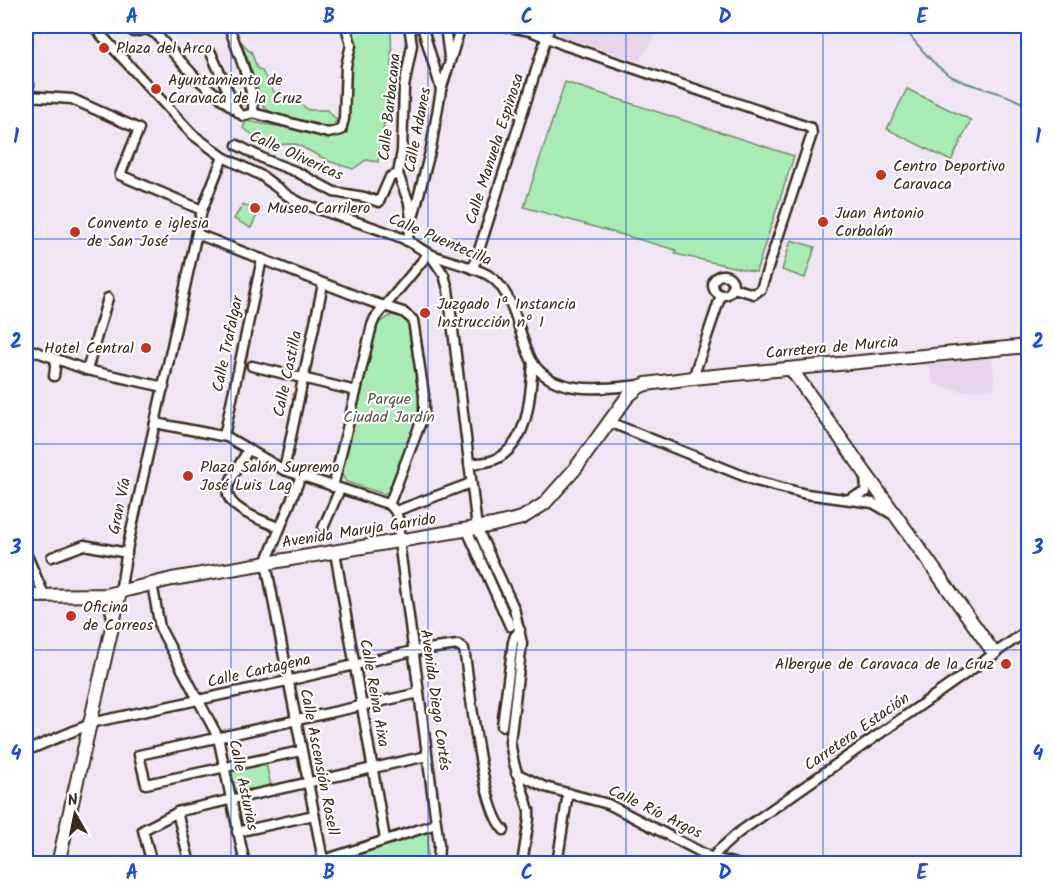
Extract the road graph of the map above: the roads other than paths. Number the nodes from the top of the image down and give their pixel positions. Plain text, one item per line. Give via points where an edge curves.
1 (93, 26) edge
2 (126, 26) edge
3 (229, 26) edge
4 (346, 26) edge
5 (410, 26) edge
6 (422, 26) edge
7 (445, 26) edge
8 (461, 26) edge
9 (502, 26) edge
10 (550, 26) edge
11 (547, 38) junction
12 (211, 52) dead end
13 (449, 60) junction
14 (441, 90) junction
15 (230, 94) junction
16 (219, 95) junction
17 (28, 96) dead end
18 (237, 111) junction
19 (253, 112) junction
20 (237, 145) dead end
21 (223, 157) junction
22 (398, 174) junction
23 (202, 210) junction
24 (411, 225) junction
25 (197, 234) junction
26 (407, 241) junction
27 (429, 253) junction
28 (262, 259) junction
29 (473, 269) junction
30 (323, 284) junction
31 (733, 288) junction
32 (721, 295) junction
33 (108, 298) dead end
34 (369, 301) junction
35 (383, 310) junction
36 (372, 325) junction
37 (1029, 346) edge
38 (26, 348) edge
39 (56, 359) junction
40 (533, 363) junction
41 (252, 366) dead end
42 (791, 369) junction
43 (87, 370) junction
44 (54, 376) dead end
45 (302, 378) junction
46 (693, 378) junction
47 (642, 385) junction
48 (164, 387) junction
49 (613, 388) junction
50 (356, 391) junction
51 (623, 404) junction
52 (609, 422) junction
53 (155, 423) junction
54 (224, 436) junction
55 (248, 450) junction
56 (469, 464) junction
57 (863, 469) junction
58 (284, 470) junction
59 (301, 476) junction
60 (471, 483) junction
61 (336, 488) junction
62 (843, 498) junction
63 (392, 508) junction
64 (900, 520) junction
65 (280, 528) junction
66 (323, 528) dead end
67 (472, 529) junction
68 (399, 541) junction
69 (334, 552) junction
70 (26, 553) edge
71 (127, 553) junction
72 (52, 558) dead end
73 (266, 563) junction
74 (124, 569) junction
75 (146, 584) junction
76 (120, 592) junction
77 (26, 596) edge
78 (88, 596) junction
79 (45, 597) junction
80 (113, 622) junction
81 (510, 626) dead end
82 (520, 630) junction
83 (1029, 630) edge
84 (413, 651) junction
85 (994, 653) junction
86 (354, 665) junction
87 (287, 681) junction
88 (418, 693) junction
89 (96, 698) junction
90 (197, 700) junction
91 (362, 705) junction
92 (111, 718) junction
93 (296, 720) junction
94 (90, 723) junction
95 (502, 726) dead end
96 (66, 732) junction
97 (218, 737) junction
98 (26, 751) edge
99 (301, 751) junction
100 (83, 752) junction
101 (427, 756) junction
102 (225, 768) junction
103 (372, 769) junction
104 (516, 773) junction
105 (307, 783) junction
106 (568, 793) junction
107 (230, 800) junction
108 (177, 812) junction
109 (314, 814) junction
110 (436, 824) junction
111 (504, 830) dead end
112 (237, 832) junction
113 (386, 839) junction
114 (339, 859) edge
115 (323, 860) junction
116 (710, 861) edge
117 (58, 864) edge
118 (152, 864) edge
119 (190, 864) edge
120 (245, 864) edge
121 (311, 864) edge
122 (438, 864) edge
123 (522, 864) edge
124 (557, 864) edge
125 (737, 864) edge

1 - 21 street, Calle Puentecilla via 192,134
2 - 16 street via 134,32 147,29 156,34 196,78
3 - 19 street via 249,86
4 - 19 street via 351,45 341,130 328,133
5 - 22 street, Calle Barbacana via 412,45
6 - 14 street
7 - 13 street
8 - 13 street, Calle Adanes
9 - 11 street
10 - 11 street, Calle Manuela Espinosa
11 - 29 street, Calle Manuela Espinosa
11 - 31 street via 813,131 761,289 754,294
12 - 15 street
13 - 14 street, Calle Adanes
14 - 24 street, Calle Adanes
15 - 16 street via 226,99
15 - 18 street
16 - 18 street
17 - 23 street via 72,99 139,129 120,175
18 - 19 street via 243,116
20 - 22 street, Calle Olivericas via 334,192 379,202 390,177
21 - 23 street, Gran Vía
21 - 26 street, Calle Puentecilla via 301,203
22 - 24 street, Calle Barbacana via 409,204
23 - 25 street, Gran Vía
24 - 26 street, Calle Adanes
25 - 28 street
25 - 48 street, Gran Vía
26 - 27 street, Calle Puentecilla
27 - 29 street, Calle Puentecilla
27 - 35 street
27 - 56 street via 448,289
28 - 30 street
28 - 54 street, Calle Trafalgar
29 - 40 street, Calle Puentecilla via 488,275 502,289
30 - 34 street
30 - 45 street, Calle Castilla
31 - 32 street
31 - 32 street via 729,277 717,277 713,285
32 - 46 street
33 - 43 street
34 - 35 street
34 - 36 street via 374,309
35 - 36 street
35 - 63 street via 409,316 415,325 424,409
36 - 50 street
37 - 42 main road, Carretera de Murcia
38 - 39 street
39 - 43 street
39 - 44 street
40 - 49 street via 561,384
40 - 56 street via 527,411 519,435 496,459
41 - 45 street
42 - 46 main road, Carretera de Murcia
42 - 57 main road
43 - 48 street
45 - 50 street
45 - 58 street, Calle Castilla
46 - 47 main road, Carretera de Murcia
47 - 49 street
47 - 51 main road, Avenida Maruja Garrido
48 - 53 street, Gran Vía
49 - 51 street via 621,392
50 - 61 street
51 - 52 main road, Avenida Maruja Garrido
52 - 62 street via 756,481 806,494
52 - 67 main road, Avenida Maruja Garrido via 544,504 522,518
53 - 54 street
53 - 71 street, Gran Vía
54 - 55 street
55 - 58 street
55 - 65 street via 229,485 229,499 238,508
56 - 60 street
57 - 62 street via 866,492
57 - 64 main road
58 - 59 street
59 - 61 street
59 - 65 street
60 - 63 street
60 - 67 street
61 - 63 street
61 - 66 street
62 - 64 street via 873,503
63 - 68 street, Avenida Diego Cortés via 399,522
64 - 85 main road
65 - 73 street
67 - 68 main road, Avenida Maruja Garrido
67 - 81 street
67 - 82 street via 508,595
68 - 69 main road, Avenida Maruja Garrido
68 - 84 street, Avenida Diego Cortés
69 - 73 main road, Avenida Maruja Garrido
69 - 86 street, Calle Reina Aixa
70 - 79 street
71 - 72 street via 84,545
71 - 74 street, Gran Vía
73 - 75 main road, Avenida Maruja Garrido
73 - 87 street, Calle Ascensión Rosell
74 - 75 street via 128,581
74 - 76 street, Gran Vía
75 - 76 main road, Avenida Maruja Garrido
75 - 90 street, Calle Asturias via 160,628
76 - 78 main road, Avenida Maruja Garrido
76 - 80 main road, Gran Vía
77 - 79 main road, Avenida Maruja Garrido
78 - 79 main road, Avenida Maruja Garrido
78 - 80 street via 109,605
80 - 89 main road, Gran Vía
82 - 95 street via 513,642
82 - 104 street via 522,643 511,734
83 - 85 street, Carretera Estación
84 - 86 street, Calle Cartagena
84 - 88 street, Avenida Diego Cortés
84 - 111 street, Calle Cartagena via 458,645 464,649 489,797 495,818
85 - 116 street, Carretera Estación via 747,827
86 - 87 street, Calle Cartagena
86 - 91 street, Calle Reina Aixa
87 - 90 street, Calle Cartagena
87 - 93 street, Calle Ascensión Rosell
88 - 91 street
88 - 101 street, Avenida Diego Cortés
89 - 92 street via 99,714
89 - 94 main road, Gran Vía
90 - 92 street, Calle Cartagena
90 - 97 street, Calle Asturias
91 - 93 street
91 - 103 street, Calle Reina Aixa
92 - 94 street, Calle Cartagena
93 - 97 street
93 - 99 street, Calle Ascensión Rosell
94 - 96 street, Calle Cartagena
94 - 100 main road, Gran Vía
96 - 98 street, Calle Cartagena
96 - 100 street via 80,736
97 - 102 street, Calle Asturias
97 - 102 street via 139,755 142,769 146,784
99 - 102 street
99 - 105 street, Calle Ascensión Rosell
100 - 117 main road, Gran Vía
101 - 103 street
101 - 110 street, Avenida Diego Cortés
102 - 107 street, Calle Asturias
103 - 105 street
103 - 113 street, Calle Reina Aixa
104 - 106 street, Calle Río Argos
104 - 123 street via 530,819
105 - 107 street
105 - 109 street, Calle Ascensión Rosell
106 - 116 street, Calle Río Argos via 622,810
106 - 124 street
107 - 108 street
107 - 112 street, Calle Asturias
108 - 118 street via 143,830
108 - 119 street
109 - 112 street
109 - 115 street, Calle Ascensión Rosell
110 - 113 street
110 - 122 street, Avenida Diego Cortés
112 - 120 street, Calle Asturias
113 - 114 street
114 - 115 street
115 - 121 street
116 - 125 street, Calle Río Argos

